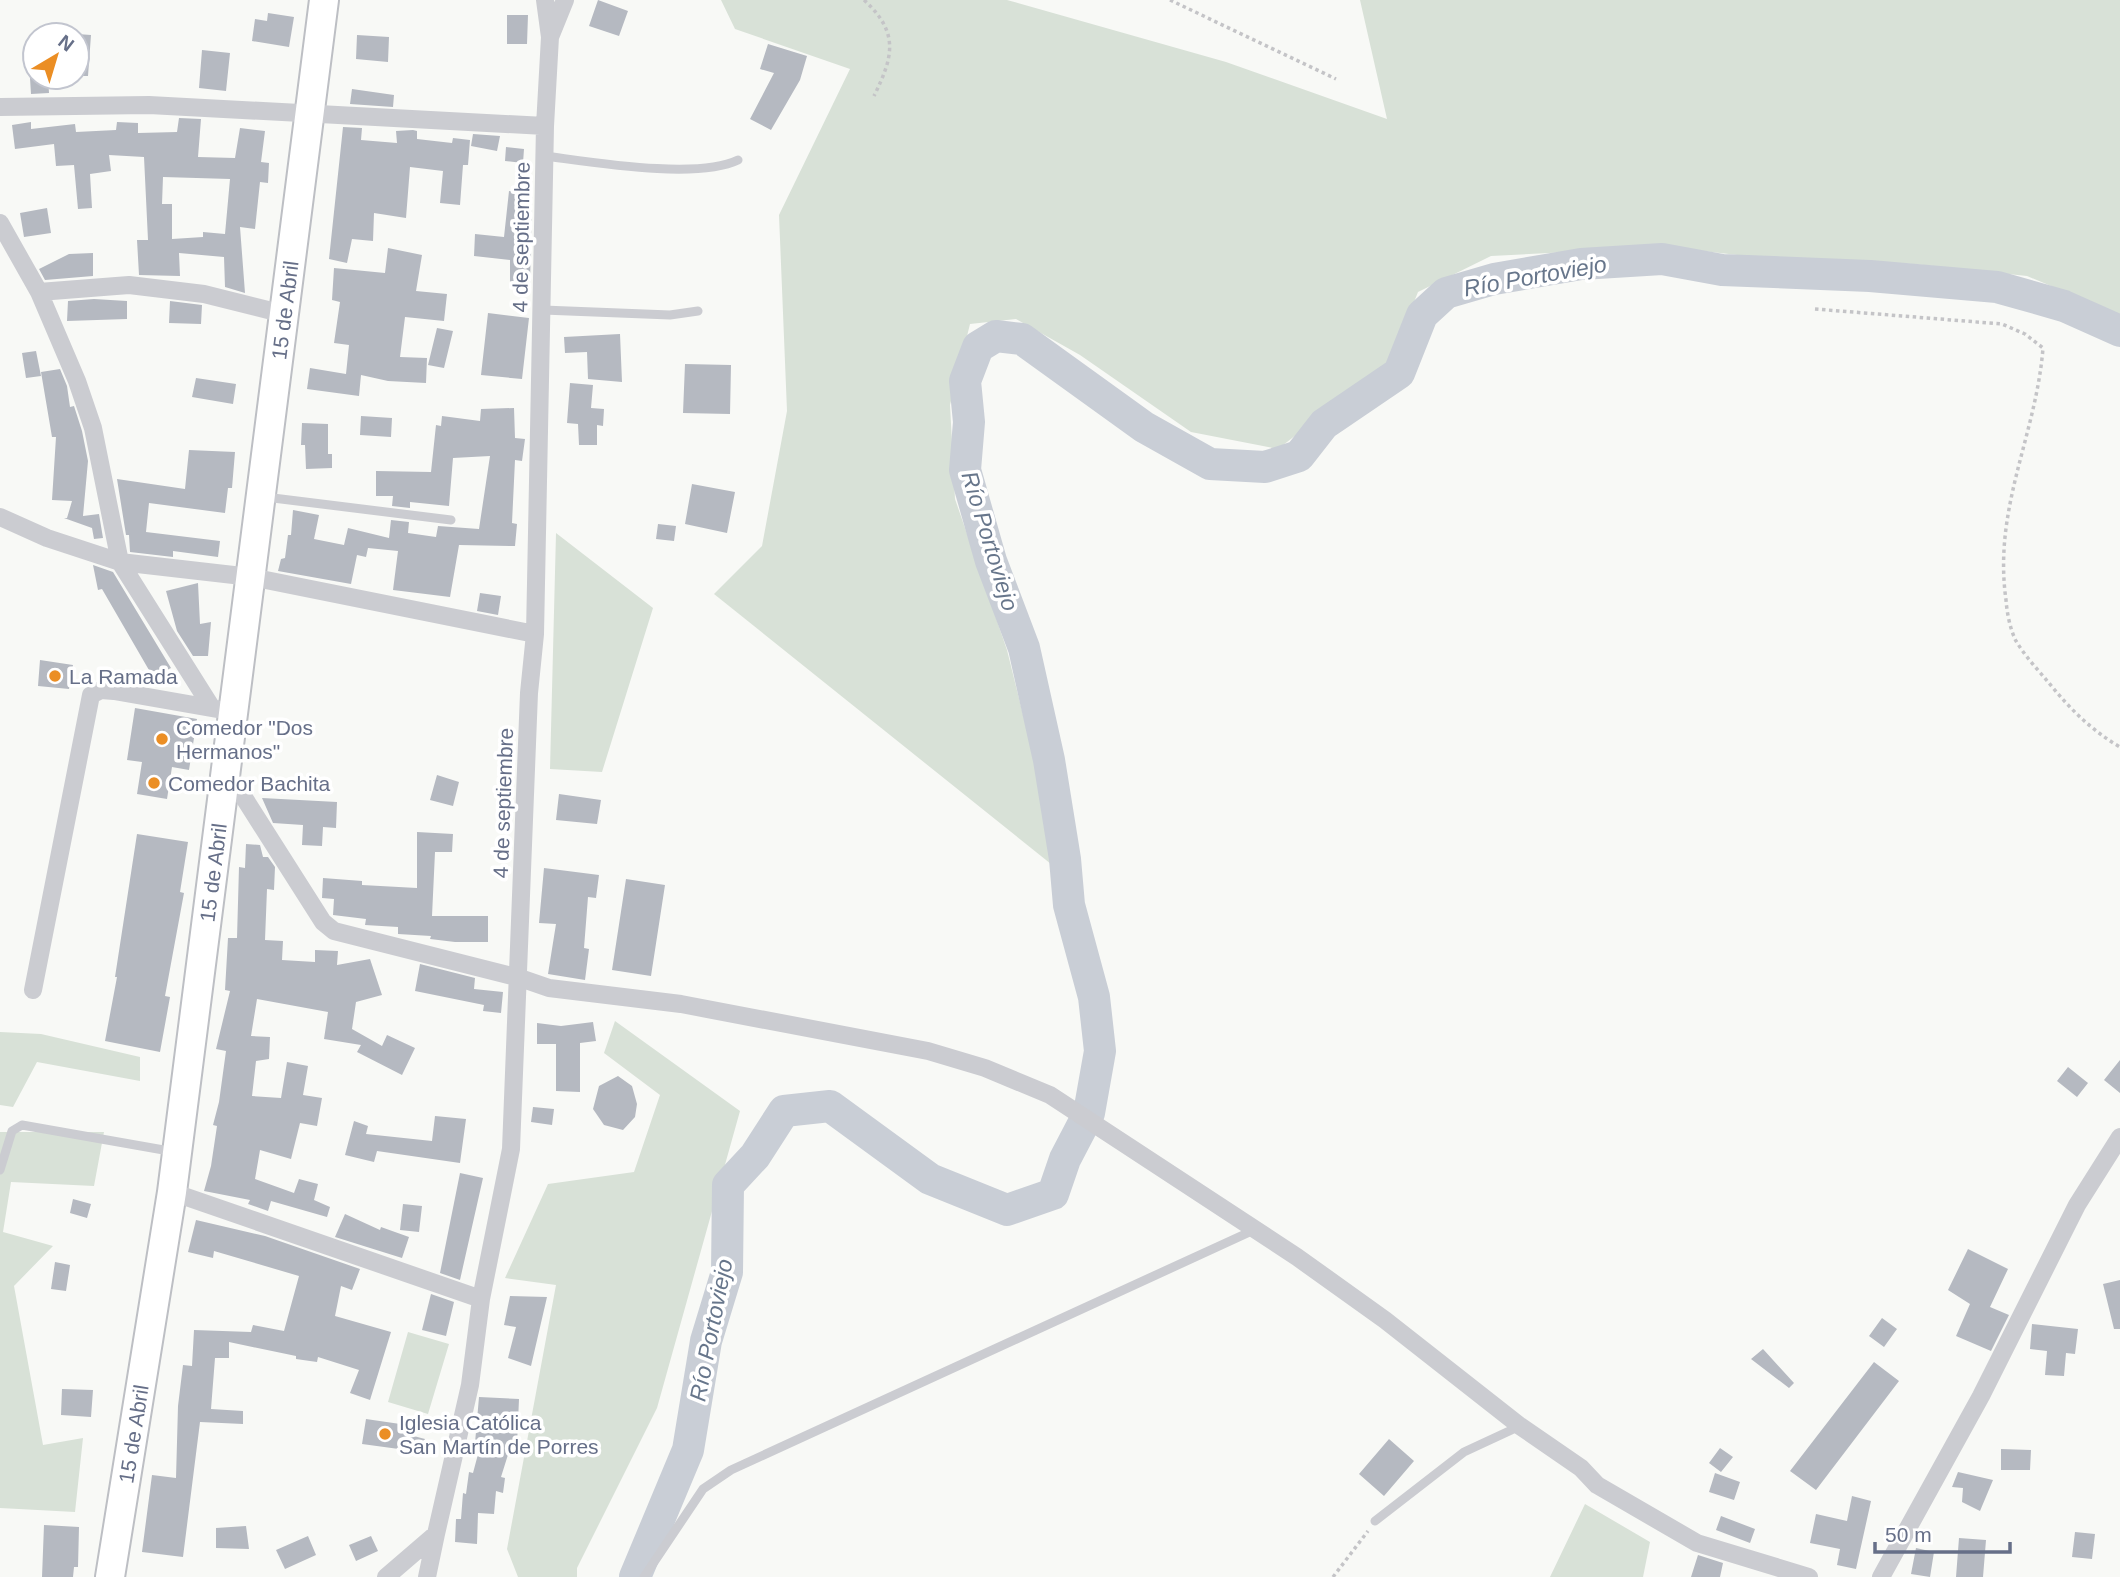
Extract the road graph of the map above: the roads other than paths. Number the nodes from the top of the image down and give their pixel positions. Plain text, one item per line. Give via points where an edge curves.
1 (324, 0) edge
2 (545, 0) edge
3 (565, 0) edge
4 (550, 37) junction
5 (0, 107) edge
6 (310, 112) junction
7 (545, 126) junction
8 (545, 156) junction
9 (738, 160) dead end
10 (0, 223) edge
11 (39, 292) junction
12 (543, 310) junction
13 (698, 311) dead end
14 (284, 314) junction
15 (263, 497) junction
16 (0, 517) edge
17 (451, 520) dead end
18 (120, 562) junction
19 (251, 577) junction
20 (535, 634) junction
21 (223, 710) junction
22 (227, 771) junction
23 (520, 978) junction
24 (33, 990) dead end
25 (2120, 1137) edge
26 (177, 1152) junction
27 (0, 1170) edge
28 (172, 1192) junction
29 (1255, 1229) junction
30 (481, 1299) junction
31 (1520, 1426) junction
32 (1375, 1521) road end
33 (436, 1534) junction
34 (110, 1577) edge
35 (386, 1577) edge
36 (427, 1577) edge
37 (644, 1577) edge
38 (1810, 1577) edge
39 (1881, 1577) edge

1 - 6 main road, 15 de Abril
2 - 4 street, 4 de septiembre
3 - 4 street
4 - 7 street, 4 de septiembre
5 - 6 street via 149,105
6 - 7 street
6 - 14 main road, 15 de Abril
7 - 8 street, 4 de septiembre
8 - 9 lane via 639,168 724,167
8 - 12 street, 4 de septiembre
10 - 11 street
11 - 14 street via 129,285 204,294
11 - 18 street via 93,428
12 - 13 lane via 670,315
12 - 20 street, 4 de septiembre
14 - 15 main road, 15 de Abril
15 - 17 lane
15 - 19 main road, 15 de Abril
16 - 18 street
18 - 19 street
18 - 21 street
19 - 20 street
19 - 21 main road, 15 de Abril
20 - 23 street, 4 de septiembre
21 - 22 main road, 15 de Abril
21 - 24 street via 114,691 91,695
22 - 23 street via 323,922 334,931
22 - 26 main road, 15 de Abril
23 - 29 street via 549,988 681,1004 928,1051 985,1068 1050,1095
23 - 30 street, 4 de septiembre via 511,1149
25 - 39 street via 2077,1205 1981,1396
26 - 27 lane via 22,1125 12,1131
26 - 28 main road, 15 de Abril
28 - 30 street
28 - 34 main road, 15 de Abril
29 - 31 street via 1385,1320
29 - 37 lane via 731,1470 703,1489
30 - 33 street, 4 de septiembre via 470,1385
31 - 32 lane via 1464,1452
31 - 38 street via 1581,1468 1597,1485 1697,1543
33 - 35 street
33 - 36 street, 4 de septiembre

